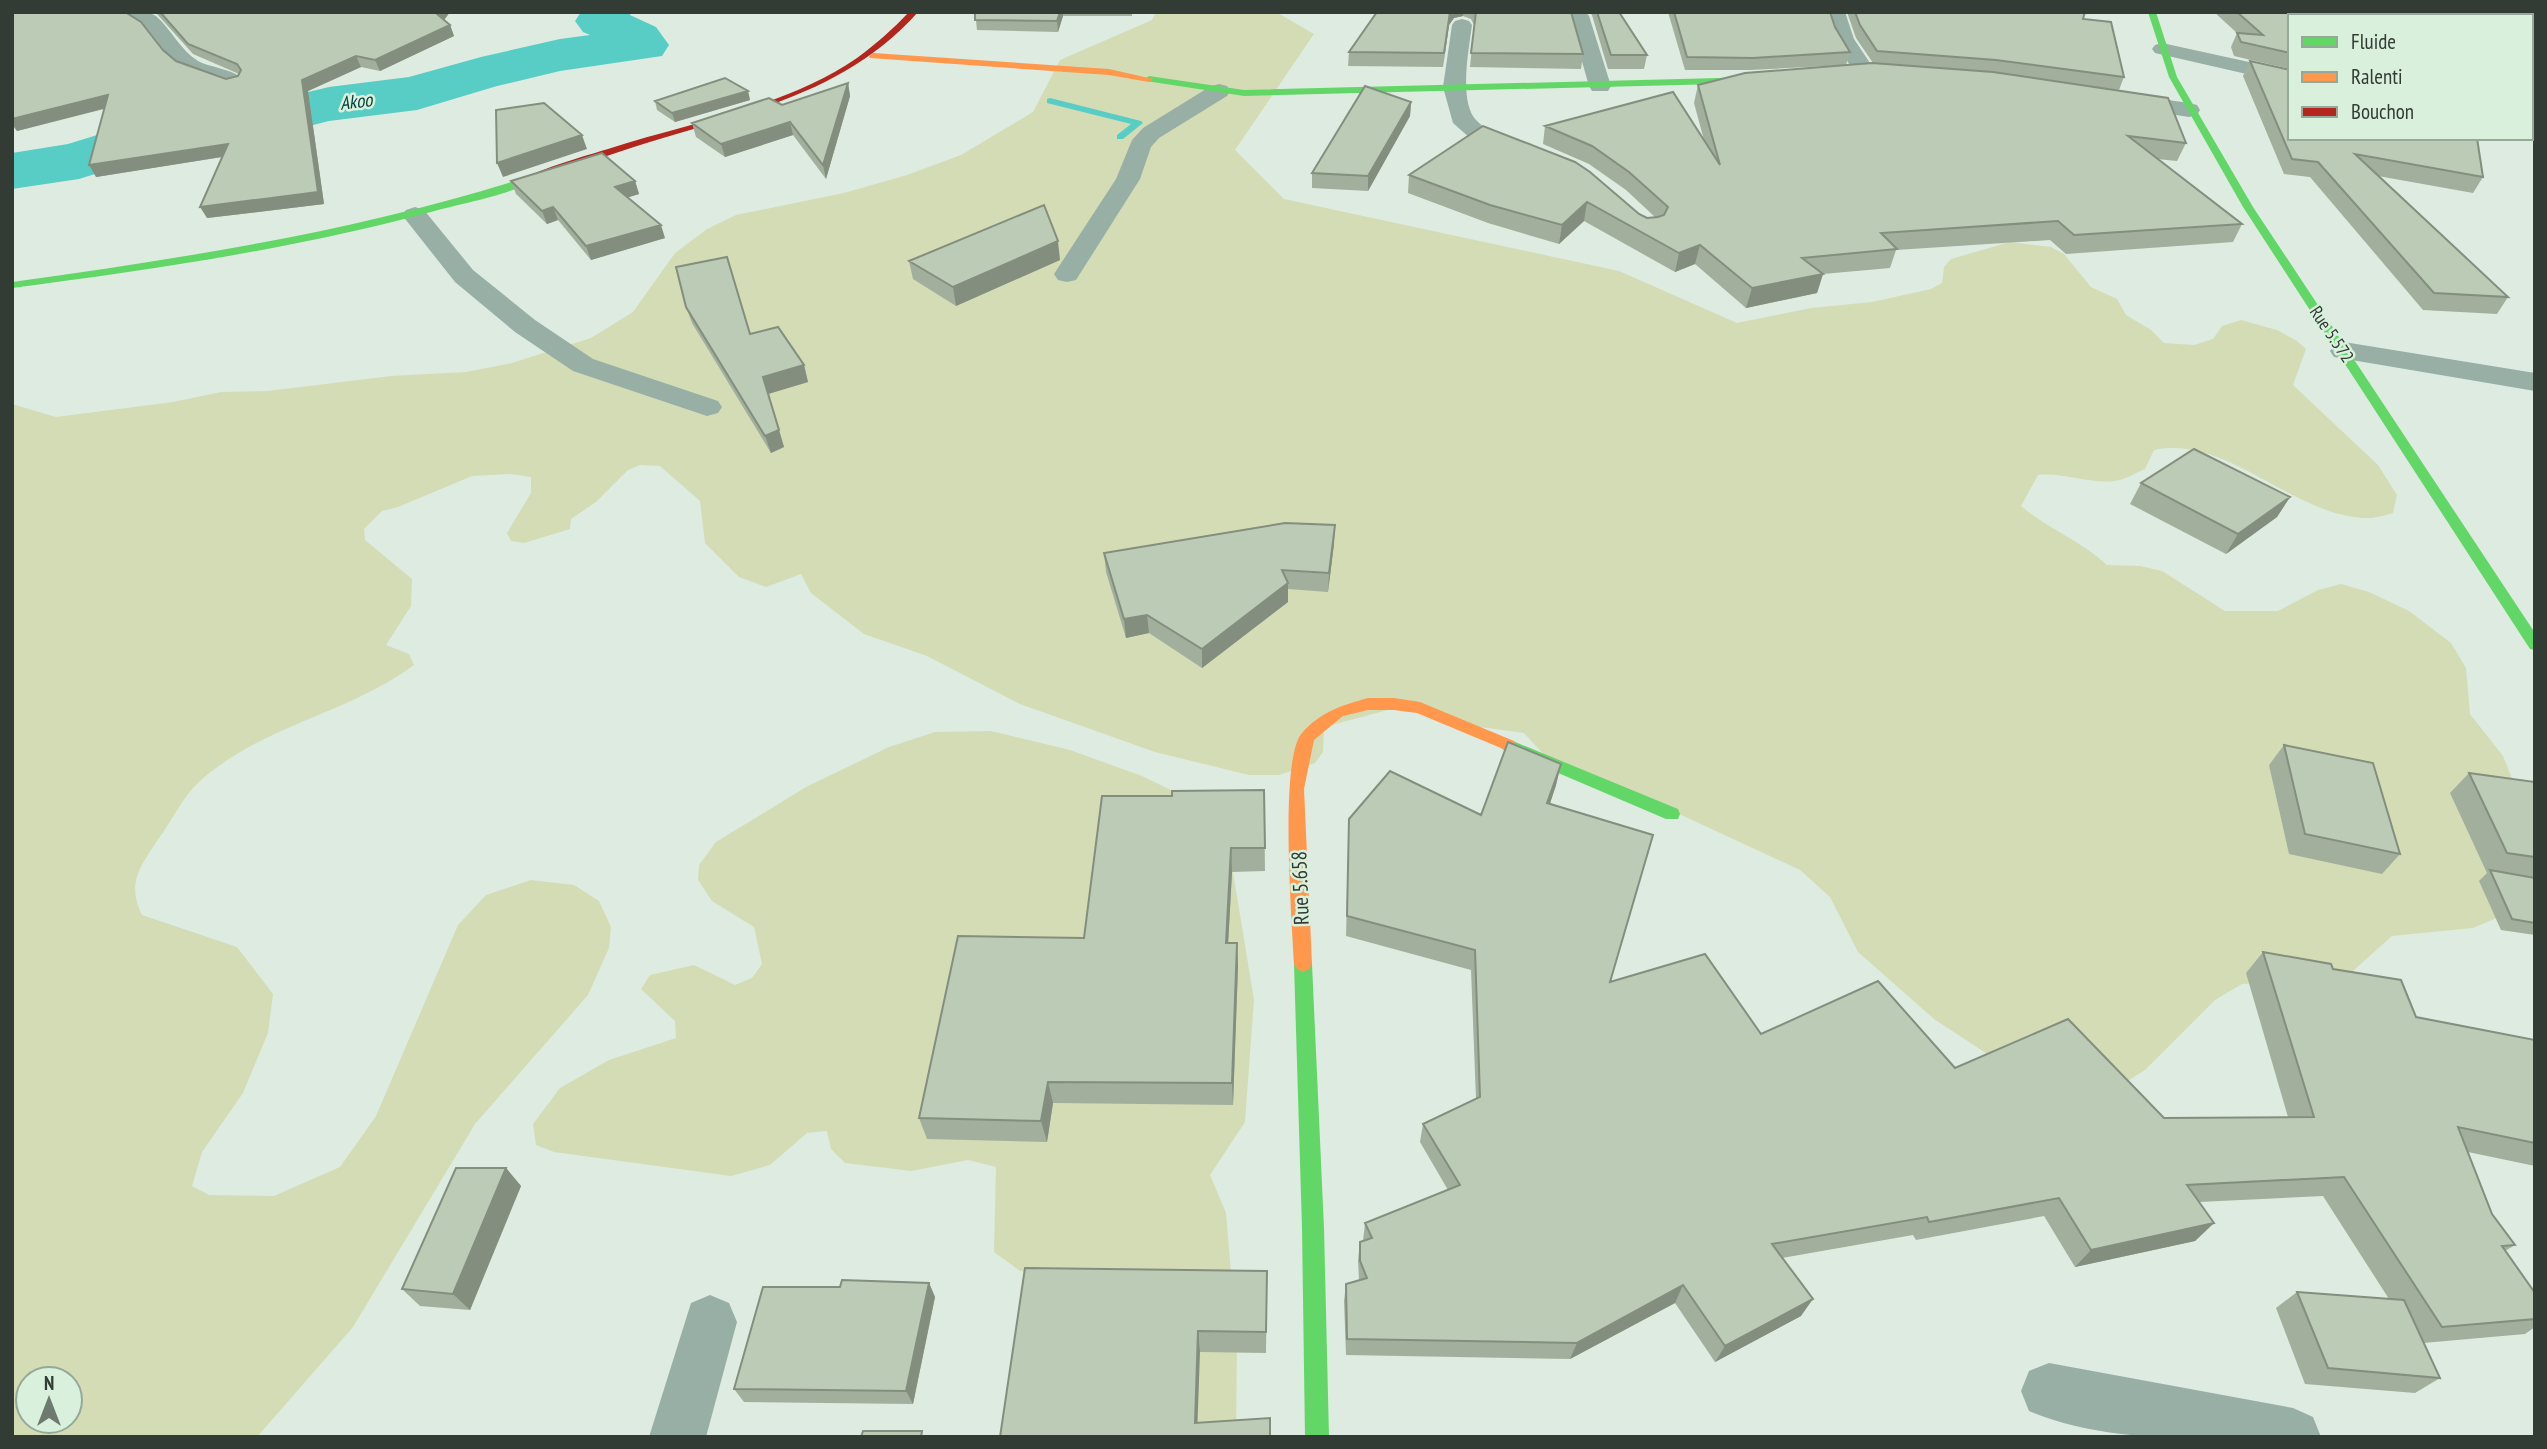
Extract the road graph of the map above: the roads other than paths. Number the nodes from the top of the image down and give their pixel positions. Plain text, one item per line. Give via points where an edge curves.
1 (128, 12) edge
2 (914, 12) edge
3 (1835, 12) edge
4 (2152, 12) edge
5 (1579, 16) dead end
6 (1462, 25) dead end
7 (2162, 49) junction
8 (873, 56) junction
9 (1923, 74) edge
10 (2288, 78) edge
11 (1768, 80) edge
12 (233, 82) edge
13 (1601, 86) junction
14 (1454, 87) junction
15 (1219, 91) junction
16 (2094, 96) edge
17 (2189, 110) junction
18 (1548, 157) edge
19 (415, 215) junction
20 (1067, 274) dead end
21 (12, 285) edge
22 (2344, 351) junction
23 (2535, 382) edge
24 (707, 407) dead end
25 (2535, 645) edge
26 (1672, 814) dead end
27 (710, 1322) dead end
28 (2049, 1391) dead end
29 (677, 1437) edge
30 (1317, 1437) edge
31 (2293, 1437) edge

1 - 12 street via 156,24 185,62
2 - 8 street via 904,28
3 - 9 street via 1855,73
4 - 7 street, Rue 5.572
5 - 13 street
6 - 14 street
7 - 10 street
7 - 17 street, Rue 5.572
8 - 15 street via 1109,72
8 - 19 street via 752,108
11 - 13 street
13 - 14 street
14 - 15 street
14 - 18 street via 1464,123
15 - 20 street via 1140,145 1128,179
16 - 17 street
17 - 22 street, Rue 5.572
19 - 21 street via 195,260
19 - 24 street via 464,276 583,365
22 - 23 street
22 - 25 street, Rue 5.572
26 - 30 street, Rue 5.658 via 1420,708 1368,704 1338,712 1307,737 1296,789
27 - 29 street
28 - 31 street

